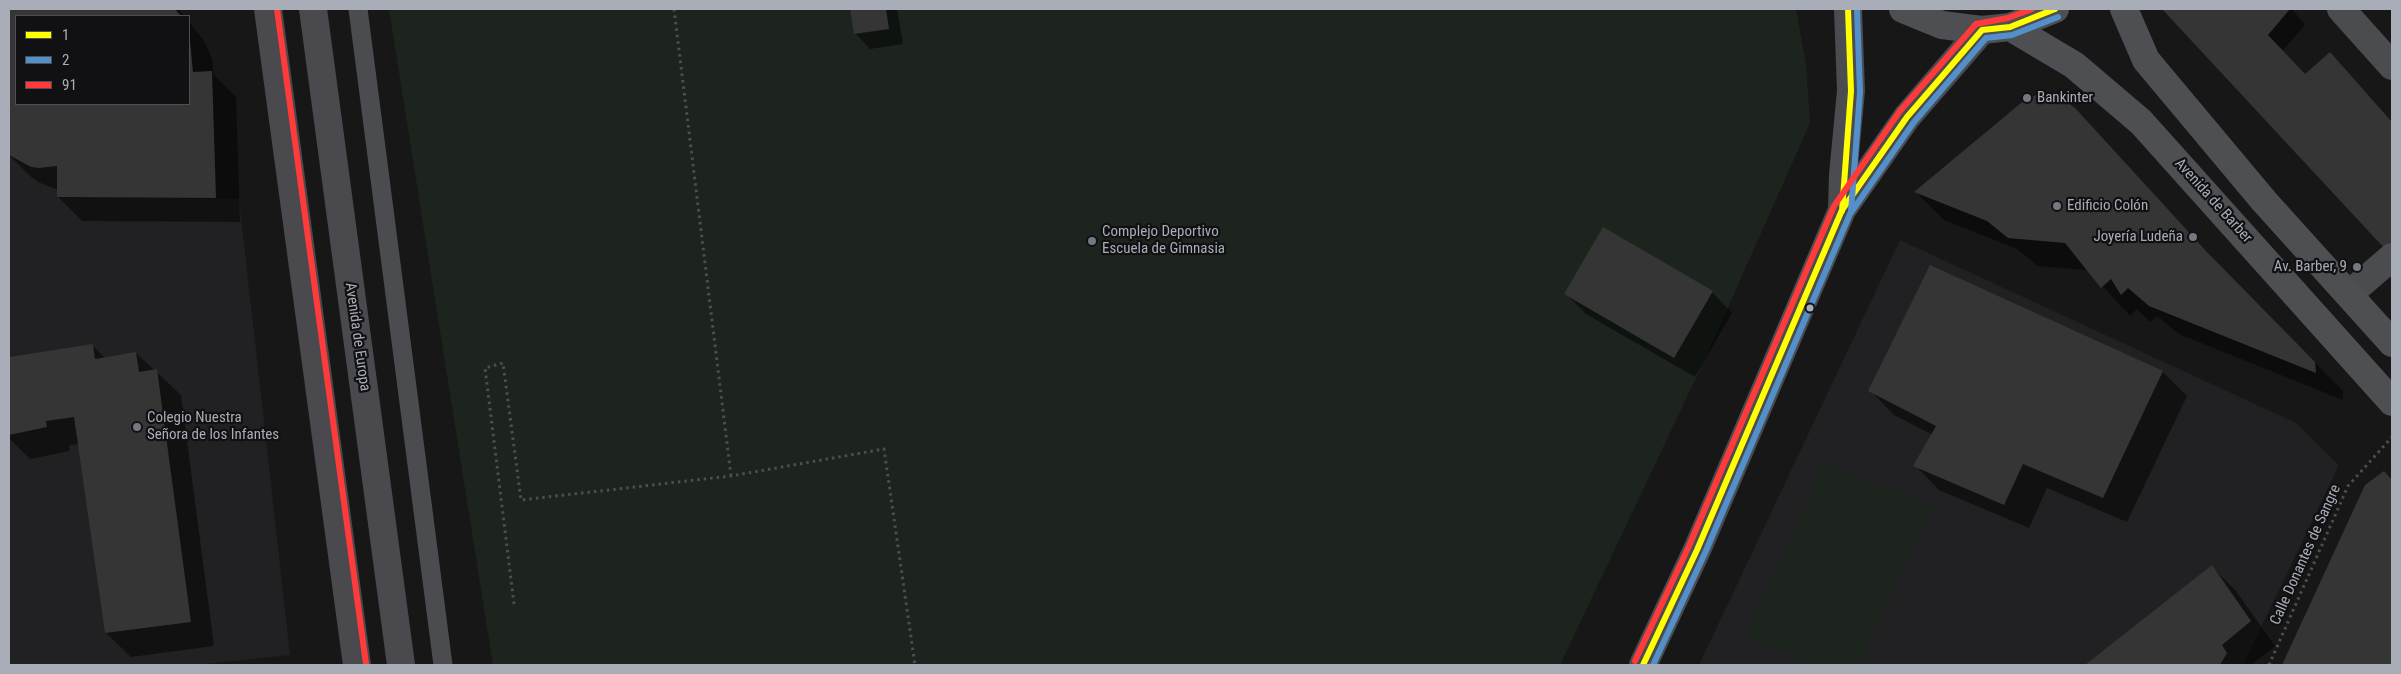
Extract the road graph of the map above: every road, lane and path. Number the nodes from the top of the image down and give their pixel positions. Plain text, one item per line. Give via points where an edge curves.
1 (268, 9) edge
2 (313, 9) edge
3 (358, 9) edge
4 (674, 9) edge
5 (1836, 9) edge
6 (1848, 9) edge
7 (1903, 9) edge
8 (2055, 9) edge
9 (2124, 9) edge
10 (2341, 9) edge
11 (2010, 27) junction
12 (1982, 30) junction
13 (1847, 43) junction
14 (2392, 66) edge
15 (1842, 210) junction
16 (2392, 256) edge
17 (2349, 294) junction
18 (2392, 343) edge
19 (2392, 402) edge
20 (2392, 437) edge
21 (731, 476) junction
22 (514, 604) dead end
23 (357, 665) edge
24 (401, 665) edge
25 (443, 665) edge
26 (915, 665) edge
27 (1643, 665) edge
28 (2269, 665) edge

1 - 23 main road
2 - 24 main road, Avenida de Europa
3 - 25 lane
4 - 21 path
5 - 13 street
6 - 13 street
7 - 12 main road via 1942,26
8 - 11 main road
9 - 17 main road via 2146,60 2264,201
10 - 14 street
11 - 12 main road
11 - 19 main road, Avenida de Barber via 2074,65 2141,122
12 - 15 street via 1907,117
13 - 15 street via 1851,91
15 - 27 street via 1697,550
16 - 17 street
17 - 18 main road
20 - 28 path, Calle Donantes de Sangre via 2348,486
21 - 22 path via 521,500 503,363 485,368
21 - 26 path via 884,449

